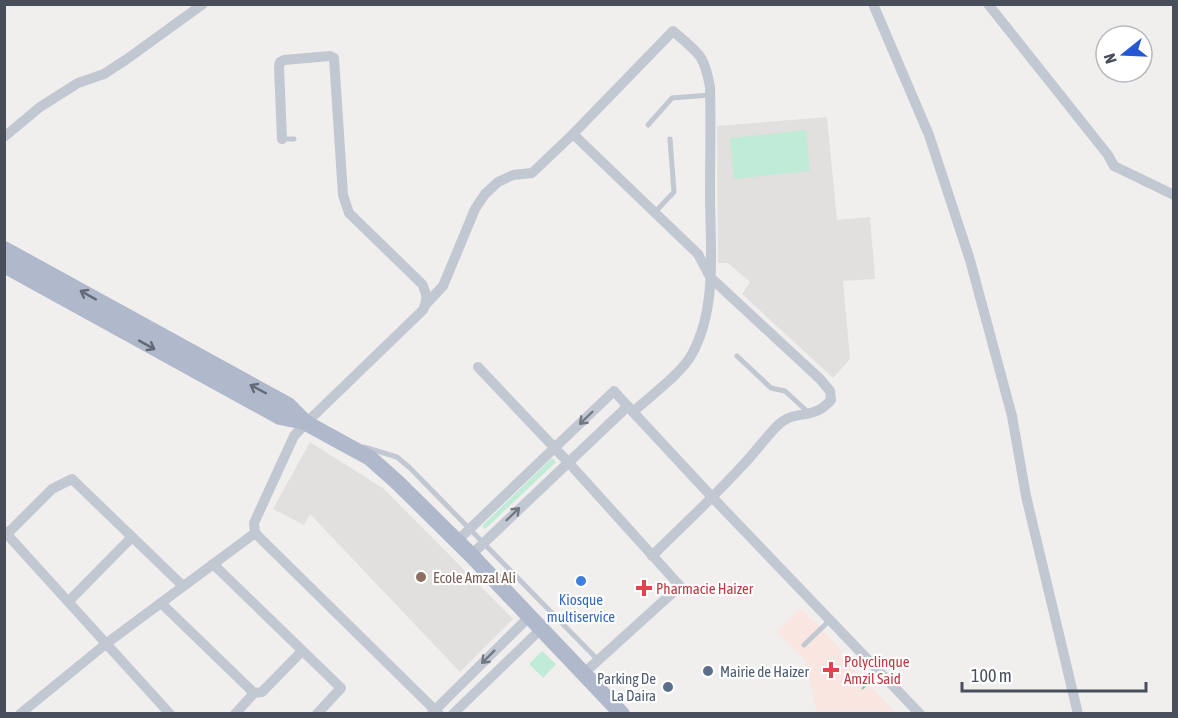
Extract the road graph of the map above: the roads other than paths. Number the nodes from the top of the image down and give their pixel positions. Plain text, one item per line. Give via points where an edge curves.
1 (203, 4) edge
2 (873, 4) edge
3 (988, 4) edge
4 (710, 95) junction
5 (648, 125) dead end
6 (573, 134) junction
7 (4, 137) edge
8 (282, 139) joint
9 (294, 139) dead end
10 (670, 139) dead end
11 (1173, 195) edge
12 (655, 212) junction
13 (4, 249) edge
14 (4, 265) edge
15 (710, 278) junction
16 (427, 303) junction
17 (737, 356) dead end
18 (478, 367) dead end
19 (631, 409) junction
20 (810, 414) junction
21 (306, 423) junction
22 (326, 434) junction
23 (554, 448) junction
24 (568, 462) junction
25 (712, 497) junction
26 (471, 528) junction
27 (6, 533) edge
28 (255, 533) junction
29 (132, 537) junction
30 (458, 541) junction
31 (484, 542) junction
32 (471, 555) junction
33 (652, 556) junction
34 (213, 564) junction
35 (183, 586) junction
36 (69, 601) junction
37 (161, 603) junction
38 (830, 620) junction
39 (536, 622) junction
40 (107, 643) junction
41 (804, 645) dead end
42 (302, 651) junction
43 (598, 660) junction
44 (584, 673) junction
45 (254, 693) junction
46 (435, 712) edge
47 (20, 714) edge
48 (170, 714) edge
49 (235, 714) edge
50 (317, 714) edge
51 (453, 714) edge
52 (622, 714) edge
53 (920, 714) edge
54 (1078, 714) edge

1 - 7 street via 127,60 48,101
2 - 54 street via 929,135 970,261 1012,416 1026,496
3 - 11 street via 1114,166
4 - 5 lane via 672,98
4 - 6 street via 700,54 673,31
4 - 15 street
6 - 12 street
6 - 16 street via 532,173 513,175 485,194 443,286
8 - 9 lane
8 - 16 street via 280,62 334,58 345,205 422,284
10 - 12 lane via 674,192
12 - 15 street via 698,254
21 -> 13 main road via 288,405
14 -> 21 main road via 280,417
15 - 19 street via 702,329 691,357
15 - 20 street via 830,391 831,400 823,410
16 - 21 street
17 - 20 lane via 771,388 785,391
18 - 23 street
19 -> 23 street via 614,391
19 - 24 street
19 - 25 street
20 - 25 street via 786,419 778,425
21 - 22 main road
21 - 28 street via 294,436 254,523
22 - 26 lane via 397,458
22 - 30 main road via 380,466
23 - 24 street
23 - 26 street
31 -> 24 street
24 - 33 street
25 - 33 street
25 - 38 street
26 - 30 street
26 - 31 lane
27 - 29 street via 52,489 72,480
27 - 36 street
28 - 34 street
28 - 46 street
29 - 35 street
29 - 36 street
30 - 32 main road
31 - 32 street
31 - 43 lane
32 - 39 main road
33 - 43 street via 680,586
34 - 35 street
34 - 42 street
35 - 37 street
36 - 40 street
37 - 40 street
37 - 45 street
38 - 41 lane
38 - 53 street
39 - 44 main road
39 -> 46 street
39 - 51 street
40 - 47 street
40 - 48 street
42 - 45 street via 262,692
42 - 50 street via 341,688
43 - 44 street
44 - 52 main road
45 - 49 street

